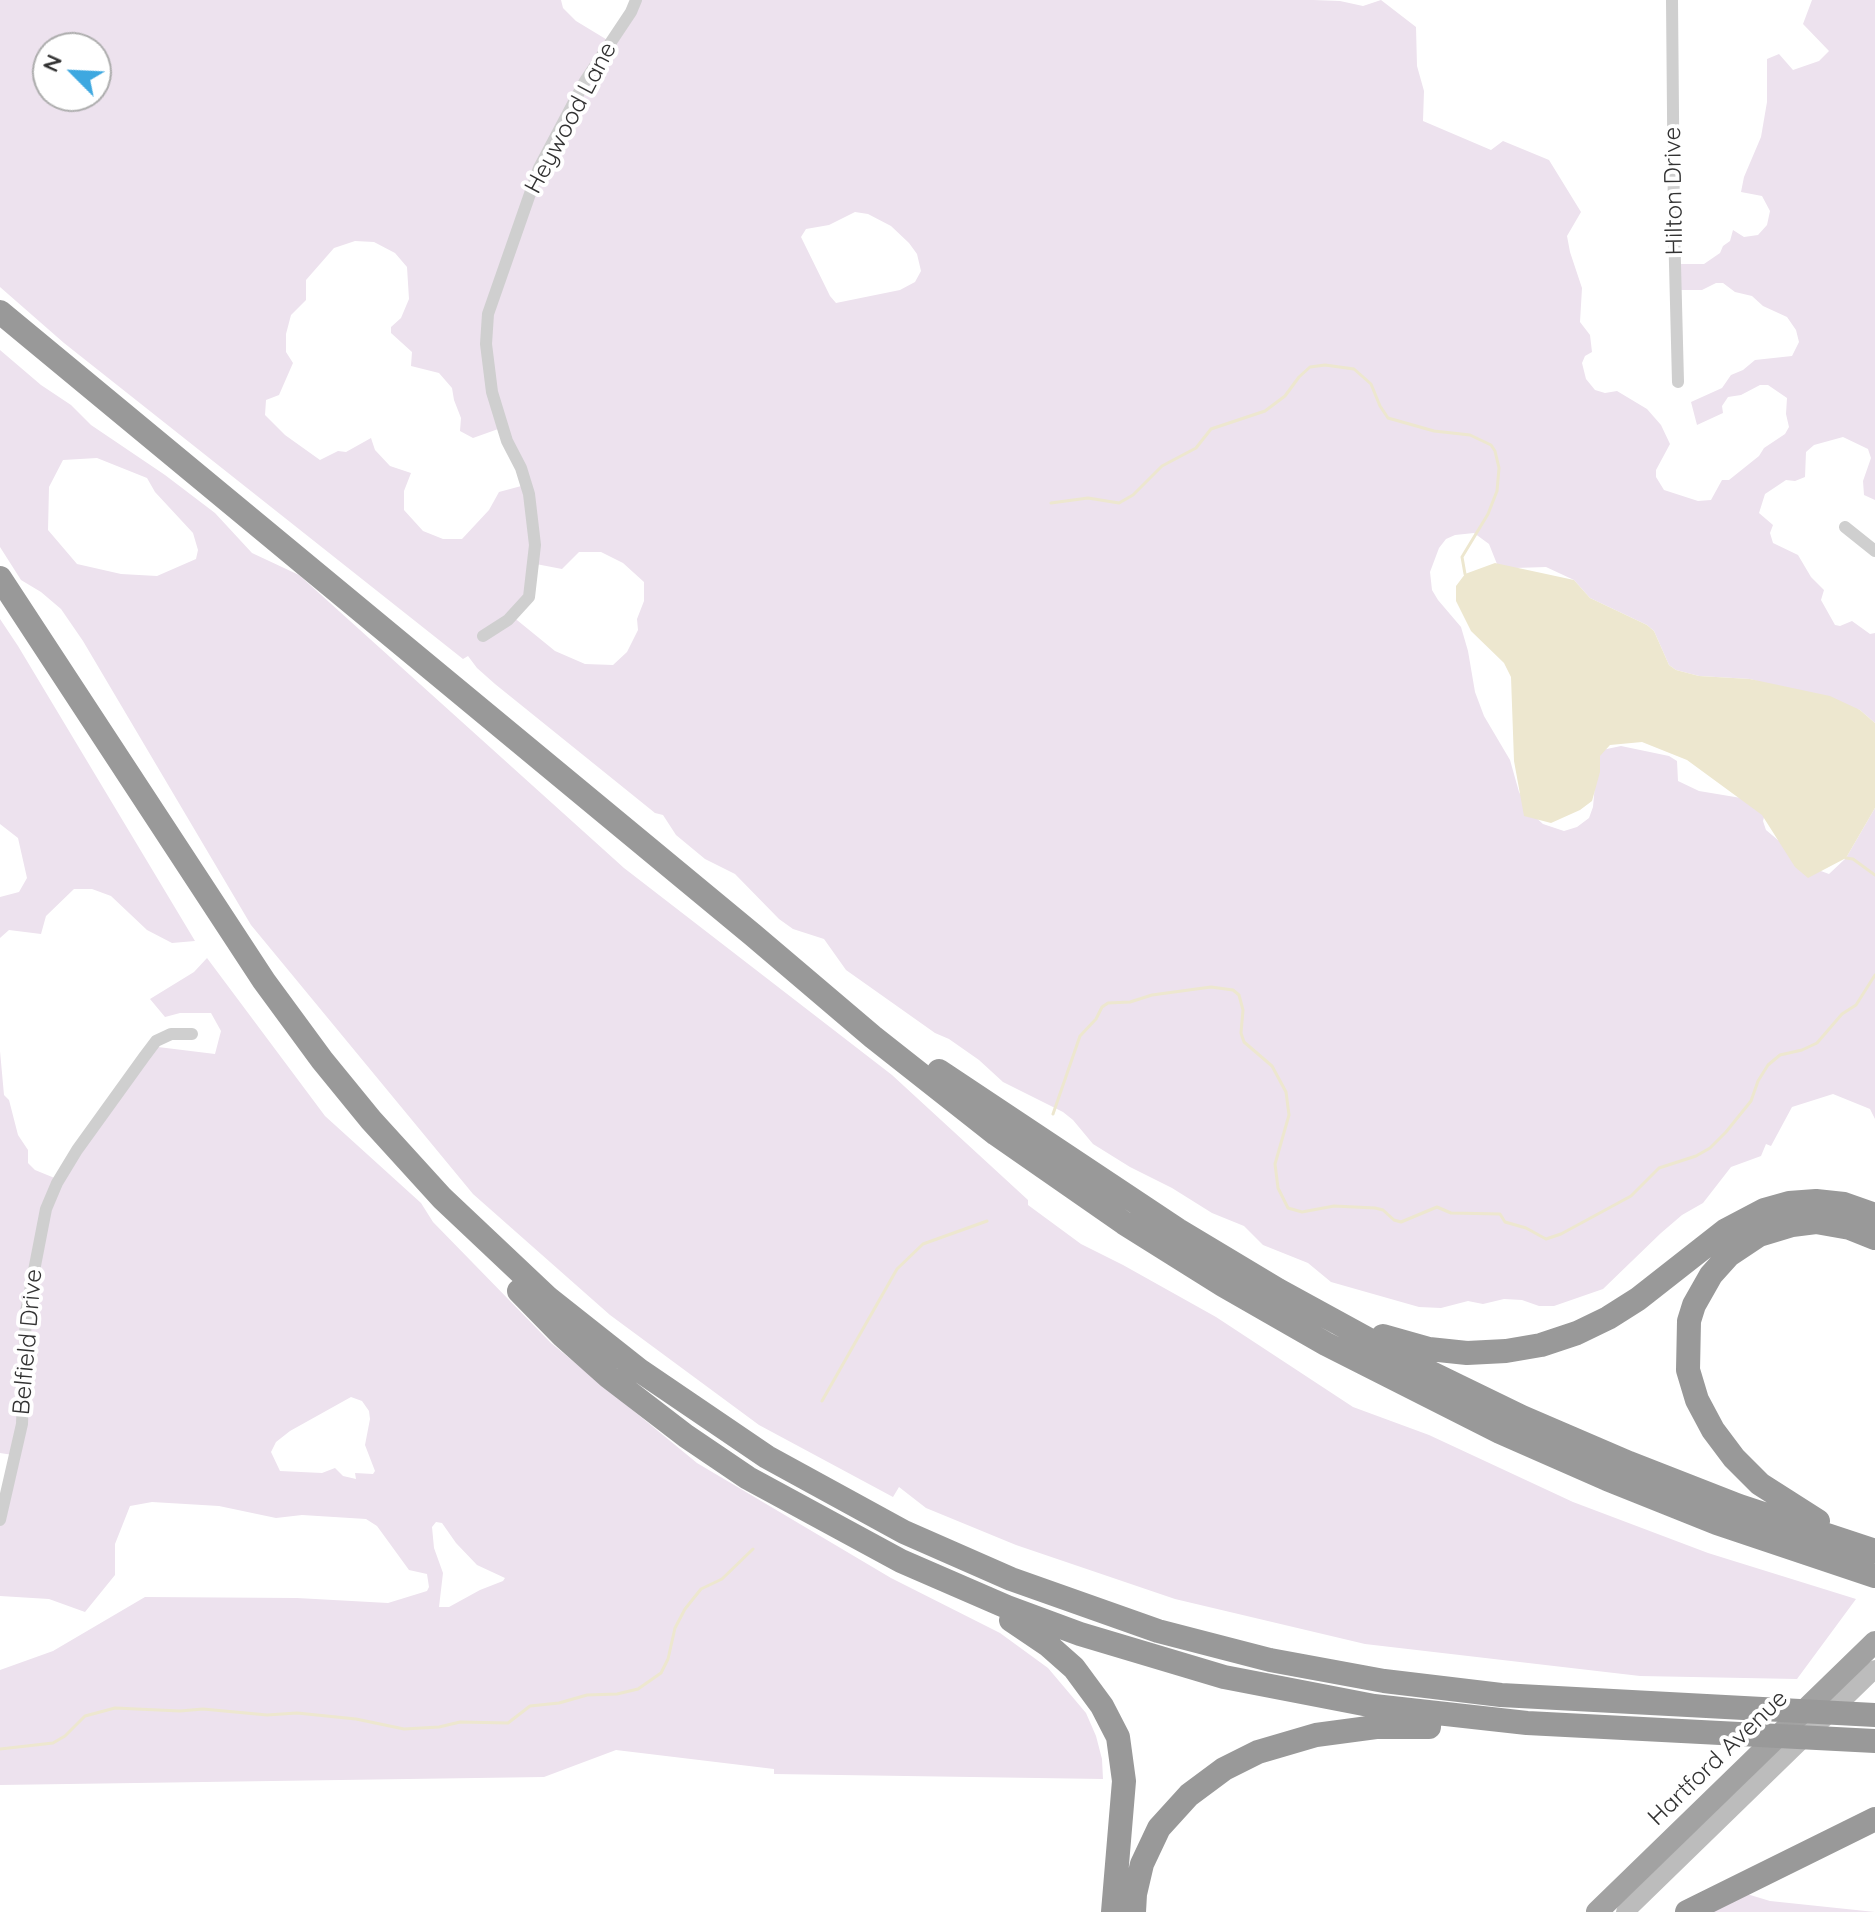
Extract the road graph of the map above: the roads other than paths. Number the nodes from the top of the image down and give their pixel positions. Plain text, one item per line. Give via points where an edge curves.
1 (636, 0) edge
2 (1672, 0) edge
3 (0, 312) edge
4 (1678, 382) dead end
5 (1845, 527) dead end
6 (1875, 551) edge
7 (0, 578) edge
8 (483, 636) dead end
9 (753, 935) junction
10 (192, 1034) dead end
11 (1875, 1215) edge
12 (463, 1219) junction
13 (1875, 1238) edge
14 (1245, 1271) junction
15 (0, 1520) edge
16 (1875, 1548) edge
17 (1875, 1576) edge
18 (936, 1577) junction
19 (1875, 1642) edge
20 (1875, 1669) edge
21 (1868, 1714) edge
22 (1622, 1728) junction
23 (1875, 1741) edge
24 (1875, 1819) edge
25 (1113, 1912) edge
26 (1134, 1912) edge
27 (1597, 1912) edge
28 (1625, 1912) edge
29 (1687, 1912) edge

1 - 8 street, Heywood Lane via 539,168 488,314 492,392 529,494 535,545 529,597
2 - 4 street, Hilton Drive
3 - 9 highway
5 - 6 street
7 - 12 highway via 270,990 371,1120
9 - 14 highway via 975,1096
9 - 17 highway via 996,1134 1124,1223 1257,1305 1535,1448 1717,1523
10 - 15 street, Belfield Drive via 171,1034 156,1041 77,1150 46,1209 26,1312 22,1424
11 - 14 highway via 1816,1201 1764,1210 1726,1230 1638,1299 1593,1326 1541,1345 1487,1353 1391,1340
12 - 18 highway via 538,1311 655,1413 748,1478
12 - 21 highway via 578,1323 735,1437 904,1532 1047,1594 1195,1641 1346,1675 1501,1695
13 - 16 highway via 1816,1222 1781,1227 1749,1240 1702,1288 1689,1321 1686,1354 1691,1386 1704,1416 1746,1471 1794,1508
14 - 16 highway via 1415,1365 1570,1438 1739,1506
18 - 22 highway via 1115,1645 1262,1685 1451,1716
18 - 25 highway via 1048,1645 1081,1677 1109,1716 1124,1770
19 - 27 highway, Hartford Avenue
20 - 28 main road, Hartford Avenue
22 - 23 highway
22 - 26 highway via 1376,1727 1316,1735 1258,1752 1210,1778 1165,1820 1142,1864
24 - 29 highway

